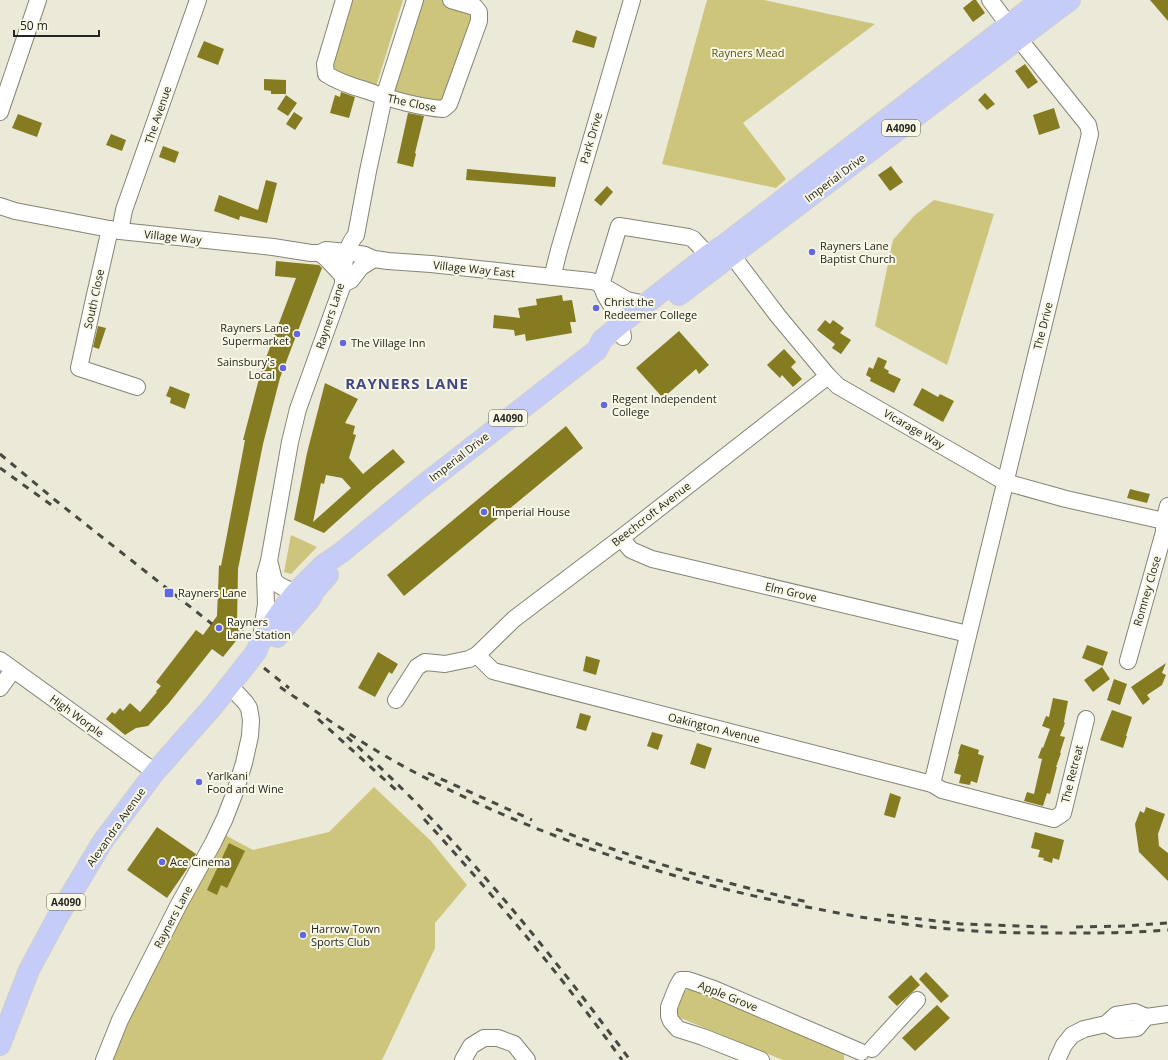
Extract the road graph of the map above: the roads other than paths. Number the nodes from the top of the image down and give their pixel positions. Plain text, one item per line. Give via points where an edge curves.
1 (38, 0) edge
2 (198, 0) edge
3 (344, 0) edge
4 (415, 0) edge
5 (451, 0) edge
6 (632, 0) edge
7 (990, 0) edge
8 (1041, 0) edge
9 (1070, 0) edge
10 (1014, 32) junction
11 (384, 97) junction
12 (0, 112) edge
13 (0, 206) edge
14 (115, 230) junction
15 (356, 235) junction
16 (347, 252) junction
17 (721, 252) junction
18 (320, 253) junction
19 (369, 257) junction
20 (553, 277) junction
21 (343, 280) junction
22 (601, 285) junction
23 (645, 304) junction
24 (622, 330) junction
25 (828, 376) junction
26 (137, 387) dead end
27 (1005, 482) junction
28 (1166, 514) edge
29 (621, 538) junction
30 (269, 561) junction
31 (305, 591) junction
32 (284, 629) joint
33 (968, 634) junction
34 (258, 646) junction
35 (477, 655) junction
36 (0, 660) edge
37 (1128, 661) dead end
38 (14, 670) junction
39 (230, 686) junction
40 (0, 688) edge
41 (396, 700) dead end
42 (1086, 719) dead end
43 (155, 772) junction
44 (932, 784) junction
45 (1001, 806) joint
46 (917, 1000) dead end
47 (1168, 1014) edge
48 (0, 1045) edge
49 (867, 1055) edge
50 (104, 1060) edge
51 (463, 1060) edge
52 (527, 1060) edge
53 (761, 1060) edge
54 (1057, 1060) edge

1 - 12 street
2 - 14 street, The Avenue
3 - 11 street, The Close via 325,64 326,74 335,80
4 - 11 street, Rayners Lane
5 - 11 street, The Close via 475,7 479,12 479,22 448,104 443,109 430,108
6 - 20 street, Park Drive
7 - 10 street, The Drive
8 - 10 main road, Imperial Drive / A4090
9 - 10 main road, Imperial Drive / A4090
10 - 17 main road, Imperial Drive / A4090
10 - 27 street, The Drive via 1088,125 1090,134
11 - 15 street, Rayners Lane
13 - 14 street, Village Way
14 - 18 street, Village Way
14 - 26 street, South Close via 75,367
15 - 16 street, Rayners Lane via 350,241
15 - 19 street
16 - 18 street, Village Way via 326,250
16 - 19 street, Village Way East
16 - 21 street, Rayners Lane
17 - 22 street, Vicarage Way via 688,237 618,226
17 - 23 main road, Imperial Drive / A4090
17 - 24 main road, Imperial Drive / A4090
17 - 25 street, Vicarage Way
18 - 21 street
19 - 20 street, Village Way East via 388,262
19 - 21 street via 351,280
20 - 22 street, Village Way East via 591,280
21 - 30 street, Rayners Lane via 298,409
22 - 23 street, Village Way East via 627,300
22 - 24 street via 615,310
23 - 24 main road, Imperial Drive / A4090
24 - 31 main road, Imperial Drive / A4090 via 602,340 597,350 323,565
25 - 27 street, Vicarage Way via 838,386
25 - 29 street, Beechcroft Avenue
27 - 28 street, Vicarage Way via 1066,499
27 - 33 street, The Drive
28 - 37 street, Romney Close via 1164,532
29 - 33 street, Elm Grove via 631,550 652,559
29 - 35 street, Beechcroft Avenue via 514,619
30 - 31 street, Rayners Lane via 277,584
30 - 34 street, Rayners Lane via 265,575 266,604
31 - 32 main road, Imperial Drive / A4090 via 310,599
31 - 34 main road, Alexandra Avenue / A4090 via 280,612
32 - 34 main road, Alexandra Avenue / A4090 via 269,645
33 - 44 street, The Drive
34 - 39 main road, Alexandra Avenue / A4090
35 - 41 street via 445,664 425,662 417,667
35 - 44 street, Oakington Avenue via 493,671
36 - 38 street, High Worple
38 - 40 street
38 - 43 street, High Worple
39 - 43 main road, Alexandra Avenue / A4090
39 - 50 street, Rayners Lane via 249,708 252,720 244,763 235,792 219,830 120,1020
42 - 45 street, The Retreat via 1063,813 1054,819
43 - 48 main road, Alexandra Avenue / A4090 via 103,841 57,918 30,970
44 - 45 street, Oakington Avenue via 942,790
46 - 49 street, Apple Grove
47 - 54 street via 1146,1017 1137,1028 1117,1030 1106,1024 1084,1029 1072,1035
49 - 53 street, Apple Grove via 714,989 682,980 669,1007 670,1021 678,1029
51 - 52 street via 471,1046 484,1038 498,1038 514,1044

